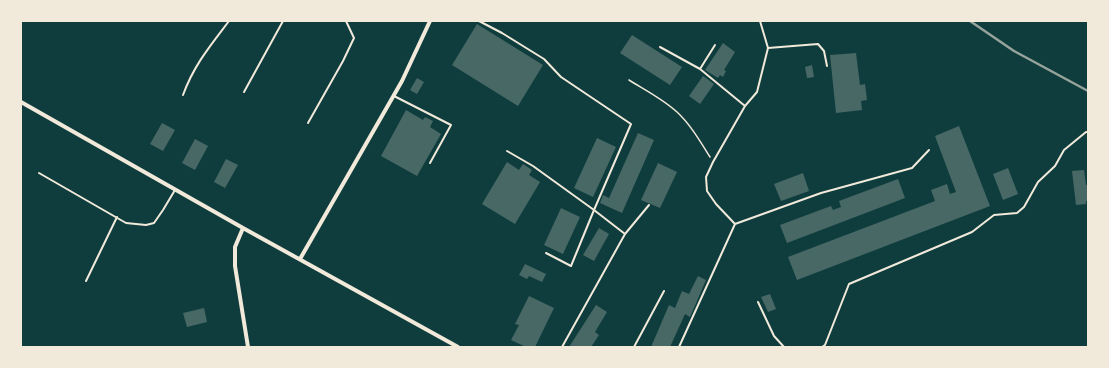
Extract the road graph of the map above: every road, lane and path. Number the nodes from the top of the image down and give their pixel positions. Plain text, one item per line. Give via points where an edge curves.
1 (229, 21) edge
2 (283, 21) edge
3 (346, 21) edge
4 (430, 21) edge
5 (479, 21) edge
6 (760, 21) edge
7 (715, 45) dead end
8 (660, 47) dead end
9 (768, 48) junction
10 (827, 66) dead end
11 (700, 69) junction
12 (629, 80) dead end
13 (244, 92) dead end
14 (183, 95) dead end
15 (393, 96) junction
16 (21, 102) edge
17 (745, 106) junction
18 (308, 123) dead end
19 (1088, 132) edge
20 (929, 150) dead end
21 (506, 151) dead end
22 (713, 162) junction
23 (430, 163) dead end
24 (39, 173) dead end
25 (175, 189) junction
26 (649, 205) dead end
27 (594, 210) junction
28 (117, 218) junction
29 (735, 224) junction
30 (243, 228) junction
31 (625, 234) junction
32 (546, 253) dead end
33 (300, 259) junction
34 (86, 281) dead end
35 (664, 292) dead end
36 (758, 302) dead end
37 (248, 347) edge
38 (458, 347) edge
39 (562, 347) edge
40 (634, 347) edge
41 (679, 347) edge
42 (784, 347) edge
43 (822, 347) edge

1 - 14 lane via 199,61
2 - 13 lane
3 - 18 lane via 354,38
4 - 15 street
5 - 27 lane via 544,59 561,77 631,124
6 - 9 lane
7 - 11 lane
8 - 11 lane
9 - 10 lane via 818,44 824,51
9 - 17 lane via 757,92
11 - 17 lane
12 - 22 path via 677,112 698,137
15 - 23 lane via 451,125
15 - 33 street
16 - 25 street
17 - 22 lane
19 - 43 lane via 1064,150 1055,166 1038,182 1024,208 1017,213 994,215 972,232 849,284
20 - 29 lane via 912,168 821,192
21 - 27 lane via 533,166
22 - 29 lane via 706,177 707,191
24 - 28 lane
25 - 28 lane via 154,223 146,225
25 - 30 street
26 - 31 lane
27 - 31 lane
27 - 32 lane via 571,266
28 - 34 lane
29 - 41 lane
30 - 33 street
30 - 37 street via 235,247 235,266
31 - 39 lane
33 - 38 street
35 - 40 lane
36 - 42 lane via 774,336

